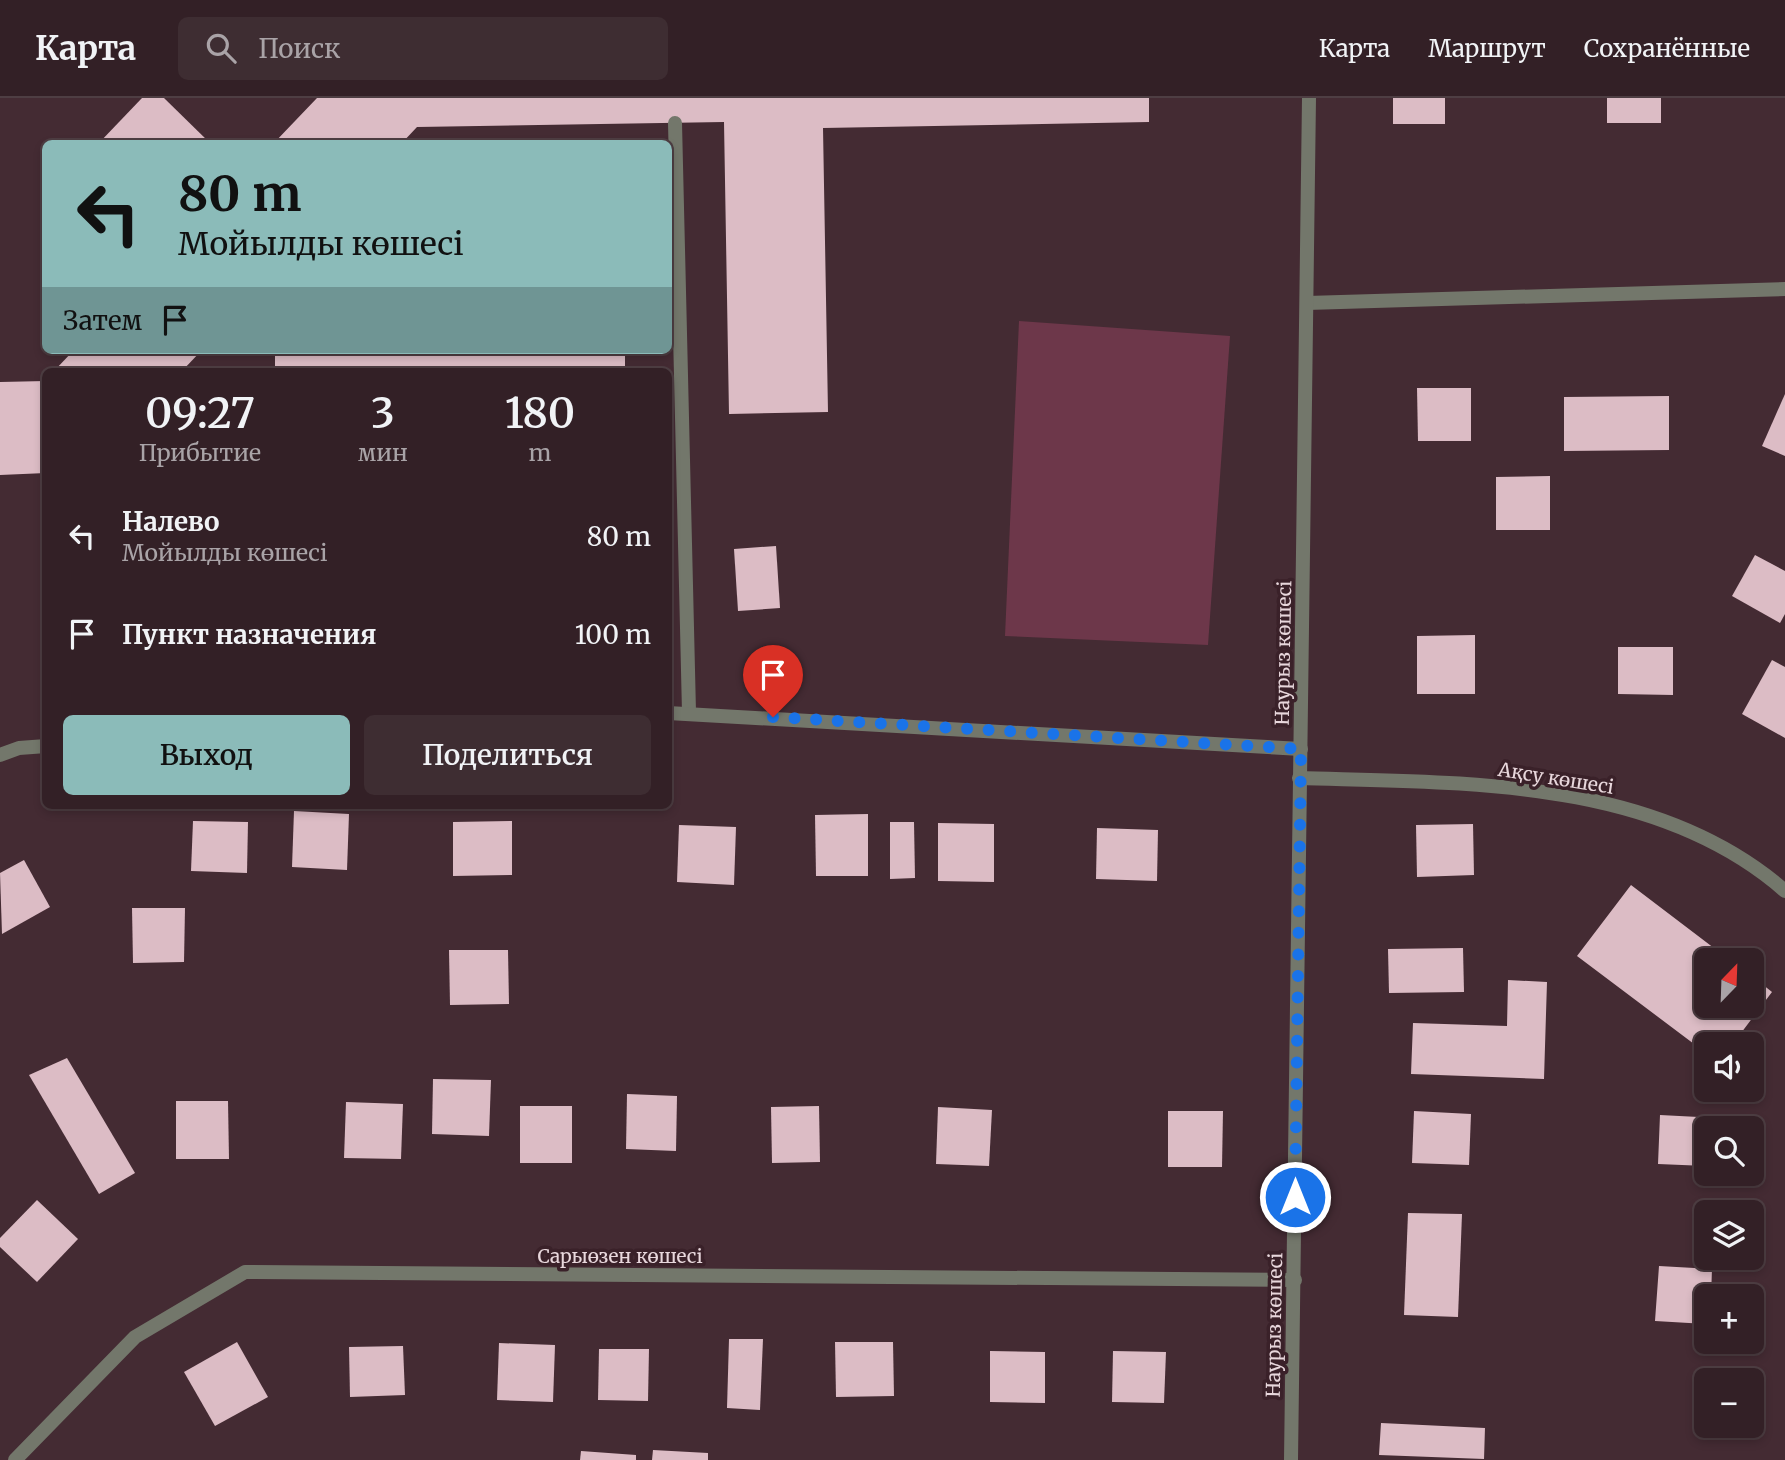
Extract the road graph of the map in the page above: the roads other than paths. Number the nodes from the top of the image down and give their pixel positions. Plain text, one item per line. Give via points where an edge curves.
1 (1308, 98) edge
2 (675, 123) dead end
3 (1785, 289) edge
4 (1307, 303) junction
5 (689, 712) junction
6 (672, 713) edge
7 (42, 746) edge
8 (1301, 749) junction
9 (0, 755) edge
10 (1299, 778) junction
11 (1785, 891) edge
12 (1295, 1280) junction
13 (15, 1460) edge
14 (1292, 1460) edge

1 - 4 street, Наурыз көшесі
2 - 5 street
3 - 4 street
4 - 8 street, Наурыз көшесі
5 - 6 street
5 - 8 street
7 - 9 street
8 - 10 street, Наурыз көшесі
10 - 11 street, Ақсу көшесі via 1452,782 1591,800 1681,825 1757,867
10 - 12 street, Наурыз көшесі
12 - 13 street, Сарыөзен көшесі via 244,1272 135,1337
12 - 14 street, Наурыз көшесі

